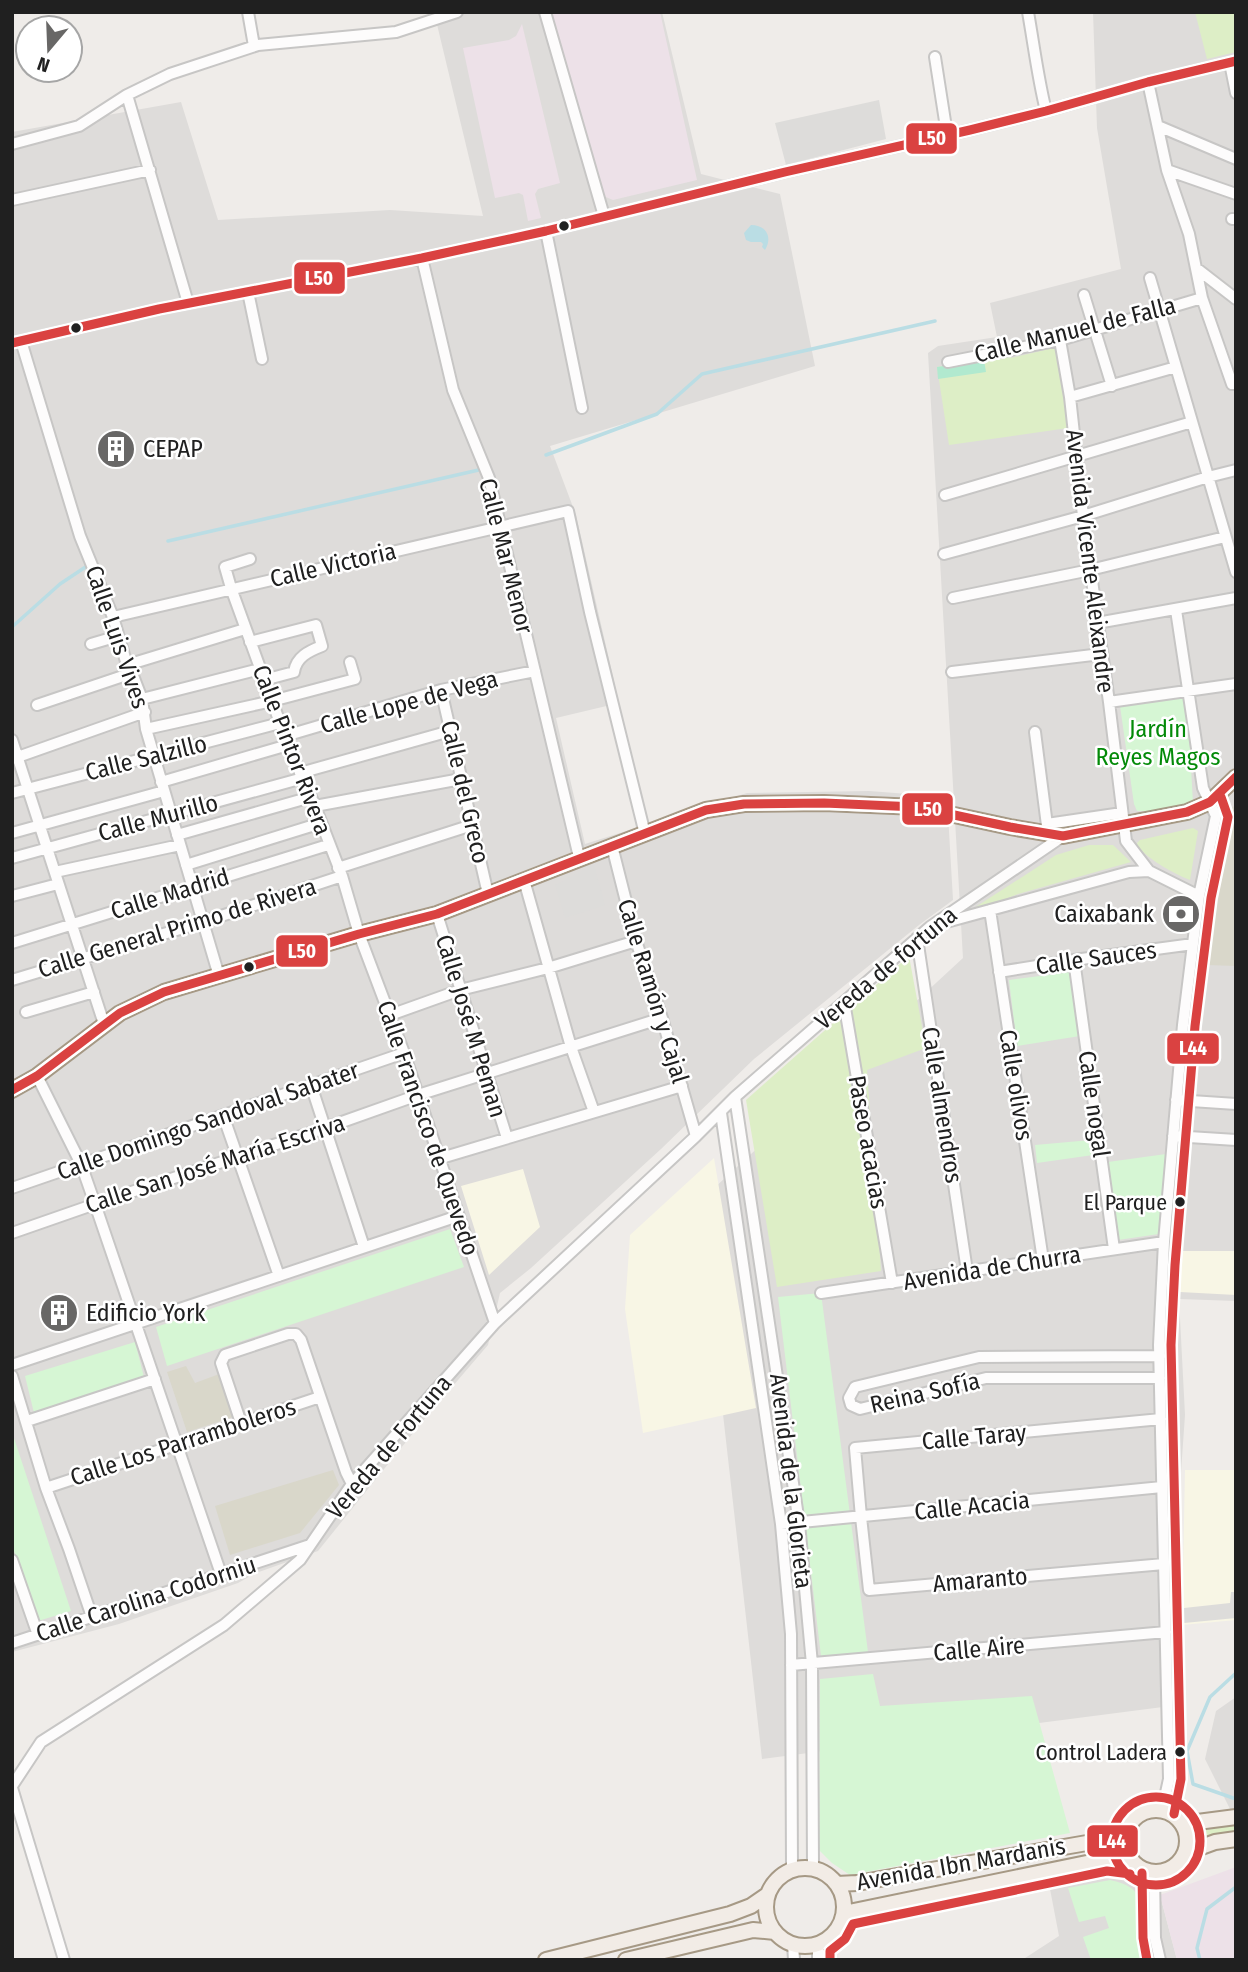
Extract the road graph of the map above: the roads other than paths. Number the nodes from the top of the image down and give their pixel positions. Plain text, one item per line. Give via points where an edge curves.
1 (248, 12) edge
2 (457, 12) edge
3 (545, 12) edge
4 (1028, 12) edge
5 (254, 46) junction
6 (935, 57) dead end
7 (1233, 62) edge
8 (1148, 82) junction
9 (1236, 93) edge
10 (127, 95) junction
11 (1045, 111) junction
12 (1158, 126) junction
13 (947, 134) junction
14 (12, 144) edge
15 (1236, 159) edge
16 (150, 170) junction
17 (1167, 170) junction
18 (1236, 194) edge
19 (12, 200) edge
20 (604, 216) junction
21 (546, 230) junction
22 (422, 258) junction
23 (1196, 268) junction
24 (1150, 278) dead end
25 (248, 292) junction
26 (1084, 295) dead end
27 (1202, 298) junction
28 (1236, 299) edge
29 (188, 303) junction
30 (1159, 311) junction
31 (1094, 329) junction
32 (1060, 340) junction
33 (16, 342) edge
34 (262, 359) dead end
35 (948, 362) dead end
36 (1176, 367) junction
37 (1236, 384) edge
38 (1112, 386) junction
39 (1070, 397) junction
40 (582, 408) dead end
41 (1192, 422) junction
42 (1076, 457) junction
43 (1236, 470) edge
44 (1208, 477) junction
45 (946, 495) dead end
46 (1083, 516) junction
47 (500, 526) junction
48 (1225, 537) junction
49 (944, 554) dead end
50 (250, 559) dead end
51 (1090, 570) junction
52 (1236, 572) edge
53 (231, 588) junction
54 (953, 598) dead end
55 (1236, 598) edge
56 (1176, 610) junction
57 (113, 617) junction
58 (1097, 623) junction
59 (245, 629) junction
60 (118, 636) junction
61 (250, 642) junction
62 (91, 644) dead end
63 (1101, 654) junction
64 (350, 662) dead end
65 (129, 669) junction
66 (535, 671) junction
67 (952, 672) dead end
68 (262, 674) junction
69 (1236, 684) edge
70 (441, 690) junction
71 (1189, 691) junction
72 (142, 699) junction
73 (272, 701) junction
74 (1109, 702) junction
75 (37, 705) dead end
76 (145, 712) junction
77 (280, 723) junction
78 (146, 729) junction
79 (450, 731) junction
80 (1035, 732) dead end
81 (12, 740) edge
82 (287, 740) junction
83 (154, 756) junction
84 (15, 758) edge
85 (301, 775) junction
86 (1236, 777) edge
87 (461, 779) junction
88 (163, 786) junction
89 (27, 788) junction
90 (12, 793) edge
91 (313, 801) junction
92 (1210, 802) junction
93 (171, 815) junction
94 (1123, 818) junction
95 (321, 823) junction
96 (472, 825) junction
97 (40, 826) junction
98 (1053, 831) junction
99 (12, 833) edge
100 (645, 834) junction
101 (179, 840) junction
102 (328, 845) junction
103 (612, 846) junction
104 (47, 849) junction
105 (579, 857) junction
106 (12, 858) edge
107 (186, 865) junction
108 (1149, 871) junction
109 (55, 872) junction
110 (340, 872) junction
111 (524, 880) junction
112 (58, 884) junction
113 (193, 887) junction
114 (488, 894) junction
115 (1199, 896) junction
116 (12, 897) edge
117 (990, 910) junction
118 (437, 914) junction
119 (203, 922) junction
120 (72, 924) junction
121 (930, 927) junction
122 (359, 933) junction
123 (917, 938) junction
124 (636, 941) junction
125 (12, 943) edge
126 (1193, 944) junction
127 (82, 958) junction
128 (1074, 960) junction
129 (548, 968) junction
130 (999, 972) junction
131 (219, 976) junction
132 (12, 980) edge
133 (460, 990) junction
134 (94, 992) junction
135 (844, 1002) junction
136 (26, 1012) dead end
137 (390, 1015) junction
138 (662, 1018) junction
139 (104, 1024) junction
140 (571, 1047) junction
141 (404, 1053) junction
142 (486, 1074) junction
143 (37, 1076) junction
144 (311, 1085) junction
145 (682, 1086) junction
146 (12, 1090) edge
147 (418, 1095) junction
148 (735, 1097) junction
149 (1177, 1100) junction
150 (1236, 1104) edge
151 (594, 1112) junction
152 (721, 1113) junction
153 (223, 1115) junction
154 (325, 1128) junction
155 (696, 1136) junction
156 (1173, 1136) junction
157 (507, 1139) junction
158 (1236, 1140) edge
159 (238, 1158) junction
160 (439, 1159) junction
161 (81, 1164) junction
162 (12, 1188) edge
163 (95, 1204) junction
164 (458, 1216) junction
165 (12, 1233) edge
166 (1164, 1242) junction
167 (364, 1247) junction
168 (1114, 1249) junction
169 (1043, 1260) junction
170 (967, 1271) junction
171 (279, 1276) junction
172 (892, 1283) junction
173 (821, 1293) dead end
174 (495, 1323) junction
175 (136, 1324) junction
176 (1160, 1356) junction
177 (12, 1365) edge
178 (12, 1376) edge
179 (1160, 1378) junction
180 (155, 1379) junction
181 (320, 1397) junction
182 (1161, 1419) junction
183 (27, 1421) junction
184 (242, 1423) junction
185 (177, 1445) junction
186 (352, 1483) junction
187 (1162, 1487) junction
188 (46, 1488) junction
189 (861, 1517) junction
190 (799, 1523) junction
191 (781, 1524) junction
192 (310, 1545) junction
193 (280, 1555) junction
194 (12, 1560) edge
195 (300, 1560) junction
196 (1164, 1564) junction
197 (221, 1574) junction
198 (92, 1617) junction
199 (1166, 1632) junction
200 (38, 1635) junction
201 (12, 1643) edge
202 (812, 1664) junction
203 (791, 1665) junction
204 (12, 1787) edge
205 (1162, 1811) junction
206 (1236, 1817) edge
207 (1182, 1824) junction
208 (1126, 1831) junction
209 (1236, 1839) edge
210 (1185, 1853) junction
211 (1131, 1861) junction
212 (813, 1868) junction
213 (792, 1869) junction
214 (1154, 1873) junction
215 (837, 1884) junction
216 (767, 1895) junction
217 (844, 1913) junction
218 (775, 1933) junction
219 (793, 1944) junction
220 (818, 1944) junction
221 (64, 1960) edge
222 (546, 1960) edge
223 (626, 1960) edge
224 (794, 1960) edge
225 (818, 1960) edge
226 (1160, 1960) edge

1 - 5 street
2 - 5 street via 396,32
3 - 20 street
4 - 11 street
5 - 10 street via 170,74
6 - 13 street
7 - 8 street
7 - 9 street
8 - 11 street
8 - 12 street
10 - 14 street via 79,126
10 - 16 street
11 - 13 street
12 - 15 street
12 - 17 street
13 - 20 street
16 - 19 street
16 - 29 street
17 - 18 street
17 - 23 street
20 - 21 street
21 - 22 street
21 - 40 street
22 - 25 street
22 - 47 street, Calle Mar Menor via 453,390 489,478
23 - 27 street
23 - 28 street
24 - 30 street
25 - 29 street
25 - 34 street
26 - 31 street
27 - 30 street, Calle Manuel de Falla
27 - 37 street via 1232,384
29 - 33 street
30 - 31 street, Calle Manuel de Falla
30 - 36 street
31 - 32 street, Calle Manuel de Falla
31 - 38 street
32 - 35 street, Calle Manuel de Falla
32 - 39 street, Avenida Vicente Aleixandre
33 - 57 street, Calle Luis Vives via 80,536
36 - 38 street
36 - 41 street
38 - 39 street
39 - 42 street, Avenida Vicente Aleixandre
41 - 42 street
41 - 44 street
42 - 45 street
42 - 46 street, Avenida Vicente Aleixandre
43 - 44 street
44 - 46 street
44 - 48 street
46 - 49 street
46 - 51 street, Avenida Vicente Aleixandre
47 - 53 street, Calle Victoria
47 - 66 street, Calle Mar Menor
47 - 100 street, Calle Victoria via 568,511
48 - 51 street
48 - 52 street
50 - 53 street, Calle Pintor Rivera via 225,567
51 - 54 street
51 - 58 street, Avenida Vicente Aleixandre
53 - 57 street, Calle Victoria
53 - 59 street, Calle Pintor Rivera
55 - 56 street
56 - 58 street
56 - 71 street
57 - 60 street, Calle Luis Vives
58 - 63 street, Avenida Vicente Aleixandre
59 - 61 street, Calle Pintor Rivera
59 - 65 street
60 - 62 street
60 - 65 street, Calle Luis Vives
61 - 68 street, Calle Pintor Rivera
61 - 68 street via 316,625 322,646 307,651 294,672
63 - 67 street
63 - 74 street, Avenida Vicente Aleixandre
64 - 73 street via 355,679
65 - 72 street, Calle Luis Vives
65 - 75 street
66 - 70 street, Calle Lope de Vega
66 - 105 street, Calle Mar Menor
68 - 72 street
68 - 73 street, Calle Pintor Rivera
69 - 71 street
70 - 79 street, Calle del Greco
70 - 82 street, Calle Lope de Vega
71 - 74 street
71 - 92 street via 1203,788
72 - 76 street, Calle Luis Vives
73 - 77 street, Calle Pintor Rivera
73 - 78 street
74 - 94 street, Avenida Vicente Aleixandre
76 - 78 street, Calle Luis Vives
76 - 84 street
77 - 82 street, Calle Pintor Rivera
77 - 83 street, Calle Salzillo
78 - 83 street, Calle Luis Vives
79 - 85 street, Calle Murillo
79 - 87 street, Calle del Greco
80 - 98 street
81 - 84 street
82 - 85 street, Calle Pintor Rivera
82 - 88 street, Calle Lope de Vega
83 - 88 street, Calle Luis Vives
83 - 89 street, Calle Salzillo
84 - 89 street
85 - 91 street, Calle Pintor Rivera
85 - 93 street, Calle Murillo
86 - 92 main road
87 - 91 street
87 - 96 street, Calle del Greco
88 - 93 street, Calle Luis Vives
88 - 97 street, Calle Lope de Vega
89 - 90 street, Calle Salzillo
89 - 97 street
91 - 95 street, Calle Pintor Rivera
91 - 101 street
92 - 94 main road via 1186,812
92 - 115 street via 1216,816
93 - 101 street, Calle Luis Vives
93 - 104 street, Calle Murillo
94 - 98 main road
94 - 108 street, Avenida Vicente Aleixandre via 1126,841
95 - 102 street, Calle Pintor Rivera
95 - 107 street
96 - 110 street, Calle General Primo de Rivera
96 - 114 street, Calle del Greco
97 - 99 street, Calle Lope de Vega
97 - 104 street
98 - 100 main road via 1010,827 917,807 824,803 744,804 706,810
98 - 121 street, Vereda de fortuna
100 - 103 main road
101 - 107 street, Calle Luis Vives
101 - 109 street
102 - 110 street, Calle Pintor Rivera
102 - 113 street, Calle Madrid
103 - 105 main road
103 - 124 street, Calle Ramón y Cajal
104 - 106 street, Calle Murillo
104 - 109 street
105 - 111 main road
107 - 113 street, Calle Luis Vives
108 - 115 street
108 - 117 street, Vereda de Fortuna via 1129,872
109 - 112 street
110 - 119 street, Calle General Primo de Rivera
110 - 122 street, Calle Pintor Rivera
111 - 114 main road
111 - 129 street
112 - 116 street
112 - 120 street
113 - 119 street, Calle Luis Vives
113 - 120 street, Calle Madrid
114 - 118 main road
115 - 126 street
117 - 121 street, Vereda de Fortuna
117 - 130 street, Calle olivos
118 - 122 main road
118 - 133 street, Calle José M Peman
119 - 127 street, Calle General Primo de Rivera
119 - 131 street, Calle Luis Vives
120 - 125 street, Calle Madrid
120 - 127 street
121 - 123 street, Vereda de fortuna
122 - 131 main road
122 - 137 street, Calle Francisco de Quevedo
123 - 135 street, Vereda de fortuna
123 - 170 street, Calle almendros
124 - 129 street
124 - 138 street, Calle Ramón y Cajal
126 - 128 street, Calle Sauces
126 - 149 street
127 - 132 street, Calle General Primo de Rivera
127 - 134 street
128 - 130 street, Calle Sauces
128 - 168 street, Calle nogal
129 - 133 street
129 - 140 street
130 - 169 street, Calle olivos
131 - 139 main road via 164,992
133 - 137 street
133 - 142 street, Calle José M Peman
134 - 136 street
134 - 139 street
135 - 148 street, Vereda de fortuna
135 - 172 street, Paseo acacias
137 - 141 street, Calle Francisco de Quevedo
138 - 140 street, Calle San José María Escriva
138 - 145 street, Calle Ramón y Cajal
139 - 143 main road
140 - 142 street, Calle San José María Escriva
140 - 151 street
141 - 144 street, Calle Domingo Sandoval Sabater
141 - 147 street, Calle Francisco de Quevedo
142 - 147 street, Calle San José María Escriva
142 - 157 street, Calle José M Peman
143 - 146 main road
143 - 161 street
144 - 153 street, Calle Domingo Sandoval Sabater
144 - 154 street
145 - 151 street
145 - 155 street, Calle Ramón y Cajal
147 - 154 street, Calle San José María Escriva
147 - 160 street, Calle Francisco de Quevedo
148 - 152 street, Vereda de fortuna
148 - 190 street, Avenida de la Glorieta
149 - 150 street
149 - 156 street
151 - 157 street
152 - 155 street, Vereda de Fortuna
152 - 191 street, Avenida de la Glorieta
153 - 159 street
153 - 161 street, Calle Domingo Sandoval Sabater
154 - 159 street, Calle San José María Escriva
154 - 167 street
155 - 174 street, Vereda de Fortuna
156 - 158 street
156 - 166 street
157 - 160 street
159 - 163 street, Calle San José María Escriva
159 - 171 street
160 - 164 street, Calle Francisco de Quevedo
161 - 162 street, Calle Domingo Sandoval Sabater
161 - 163 street
163 - 165 street, Calle San José María Escriva
163 - 175 street
164 - 167 street
164 - 174 street, Calle Francisco de Quevedo
166 - 168 street, Avenida de Churra
166 - 176 street
167 - 171 street
168 - 169 street, Avenida de Churra
169 - 170 street, Avenida de Churra
170 - 172 street, Avenida de Churra
171 - 175 street
172 - 173 street, Avenida de Churra
174 - 186 street, Vereda de Fortuna
175 - 177 street
175 - 180 street
176 - 179 street
176 - 179 street, Reina Sofía via 979,1357 855,1387 849,1398 851,1405 860,1409 986,1378
178 - 183 street
179 - 182 street
180 - 183 street
180 - 185 street
181 - 184 street, Calle Los Parramboleros
181 - 184 street via 301,1340 288,1334 222,1358
181 - 186 street
182 - 187 street
182 - 189 street, Calle Taray via 855,1448
183 - 188 street
184 - 185 street, Calle Los Parramboleros
185 - 188 street, Calle Los Parramboleros
185 - 197 street
186 - 192 street, Vereda de Fortuna
187 - 189 street, Calle Acacia
187 - 196 street
188 - 198 street
189 - 190 street, Calle Acacia
189 - 196 street, Amaranto via 869,1590
190 - 191 street, Calle Acacia
190 - 202 street, Avenida de la Glorieta
191 - 203 street, Avenida de la Glorieta
192 - 193 street, Calle Carolina Codorniu
192 - 195 street, Vereda de Fortuna
193 - 195 street, Calle Carolina Codorniu
193 - 197 street, Calle Carolina Codorniu
194 - 200 street
195 - 204 street, Vereda de Fortuna via 224,1625 41,1742
196 - 199 street
197 - 198 street, Calle Carolina Codorniu
198 - 200 street, Calle Carolina Codorniu
199 - 202 street, Calle Aire
199 - 205 street via 1169,1779
200 - 201 street, Calle Carolina Codorniu
202 - 203 street, Calle Aire
202 - 212 street, Avenida de la Glorieta
203 - 213 street, Avenida de la Glorieta
204 - 221 street
205 - 207 main road
205 - 208 main road via 1144,1812
206 - 207 main road
207 - 210 main road
208 - 211 main road via 1124,1842
208 - 215 main road, Avenida Ibn Mardanis via 1104,1840
209 - 210 main road
210 - 214 main road via 1173,1868
211 - 214 main road
211 - 217 main road, Avenida Ibn Mardanis via 1106,1859
212 - 213 main road
212 - 215 main road
213 - 216 main road via 772,1884
214 - 226 street
215 - 217 main road
216 - 218 main road via 765,1909
216 - 222 main road via 730,1914
217 - 220 main road via 835,1932
218 - 219 main road
218 - 223 main road via 753,1930
219 - 220 main road
219 - 224 street
220 - 225 street

